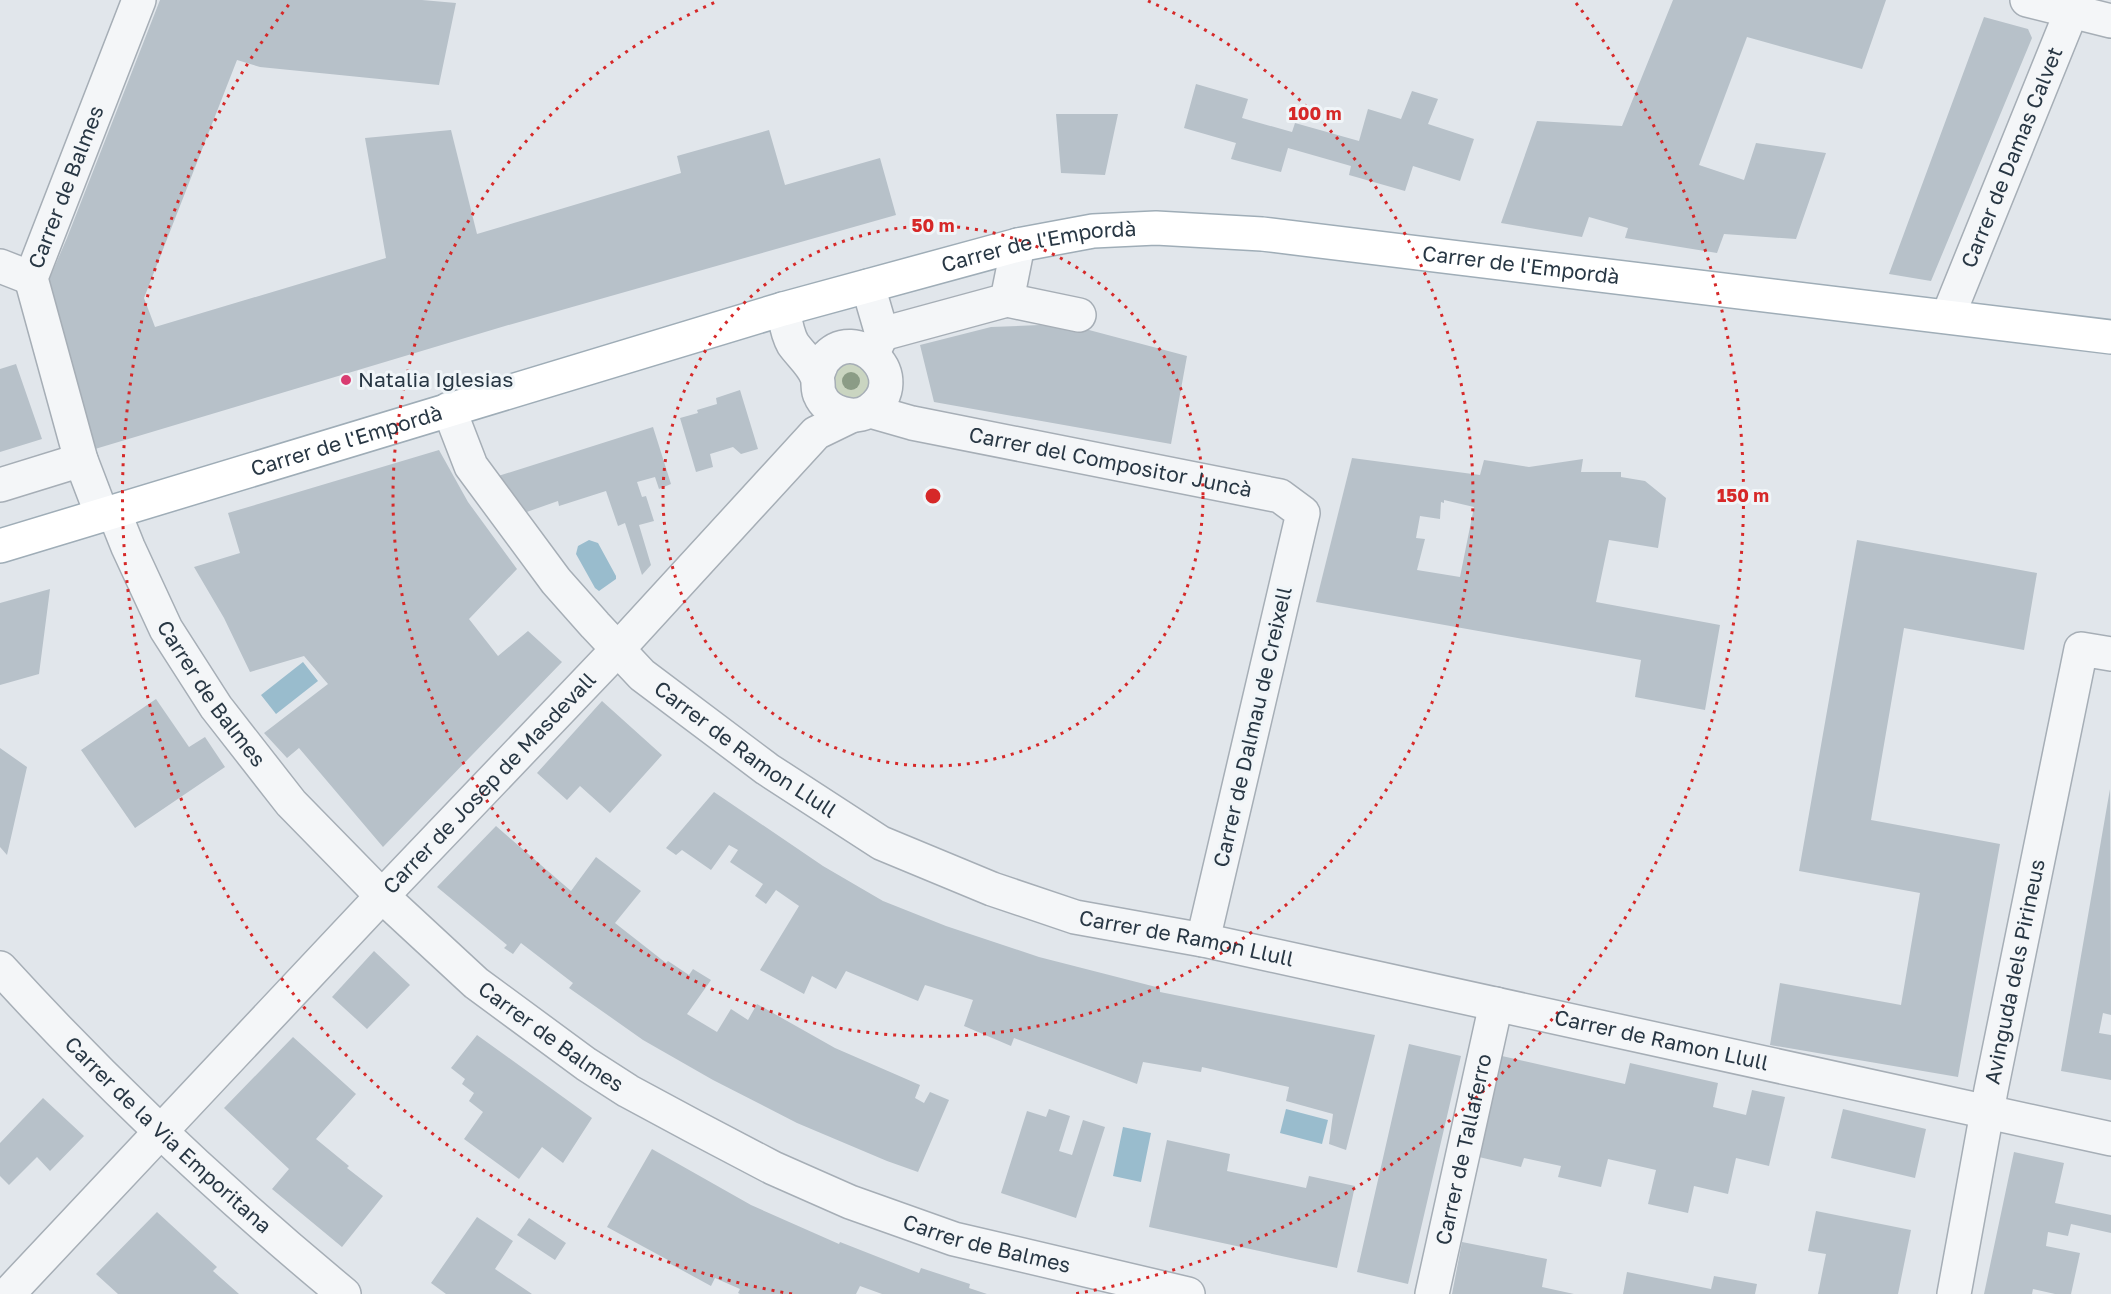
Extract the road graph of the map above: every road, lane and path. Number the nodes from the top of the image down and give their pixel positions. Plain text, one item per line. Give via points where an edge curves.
1 (139, 0) edge
2 (2027, 0) edge
3 (2074, 5) edge
4 (2111, 21) edge
5 (1018, 245) junction
6 (0, 266) edge
7 (31, 278) junction
8 (868, 286) junction
9 (1007, 300) junction
10 (783, 309) junction
11 (1079, 315) dead end
12 (1948, 316) junction
13 (2111, 337) edge
14 (877, 344) junction
15 (818, 386) junction
16 (449, 409) junction
17 (867, 409) junction
18 (816, 433) junction
19 (81, 460) junction
20 (0, 485) edge
21 (1303, 513) joint
22 (108, 514) junction
23 (0, 546) edge
24 (617, 650) junction
25 (2096, 652) edge
26 (382, 896) junction
27 (1203, 940) junction
28 (0, 968) edge
29 (1496, 1004) junction
30 (1986, 1113) junction
31 (160, 1132) junction
32 (2111, 1139) edge
33 (8, 1294) edge
34 (344, 1294) edge
35 (1188, 1294) edge
36 (1432, 1294) edge
37 (1954, 1294) edge

1 - 7 street, Carrer de Balmes
2 - 3 street
3 - 4 street
3 - 12 street, Carrer de Damas Calvet
5 - 8 main road, Carrer de l'Empordà
5 - 9 street
5 - 12 main road, Carrer de l'Empordà via 1083,232 1156,228 1262,234
6 - 7 street
7 - 19 street, Carrer de Balmes
8 - 10 main road, Carrer de l'Empordà
8 - 14 street
9 - 11 street
9 - 14 street
10 - 15 street via 791,341
10 - 16 main road, Carrer de l'Empordà
12 - 13 main road, Carrer de l'Empordà
14 - 15 street via 838,349 824,360
14 - 17 street via 886,383
15 - 17 street via 833,410
15 - 18 street
16 - 22 main road, Carrer de l'Empordà
16 - 24 street, Carrer de Ramon Llull via 471,466 556,581
17 - 18 street
17 - 21 street, Carrer del Compositor Juncà via 912,423 1280,496
18 - 24 street, Carrer de Josep de Masdevall
19 - 20 street
19 - 22 street, Carrer de Balmes
21 - 27 street, Carrer de Dalmau de Creixell
22 - 23 main road, Carrer de l'Empordà
22 - 26 street, Carrer de Balmes via 166,629 216,706 291,803
24 - 26 street, Carrer de Josep de Masdevall
24 - 27 street, Carrer de Ramon Llull via 642,675 767,769 881,843 992,890 1075,917
25 - 30 street, Avinguda dels Pirineus
26 - 31 street, Carrer de Josep de Masdevall
26 - 35 street, Carrer de Balmes via 476,983 586,1064 773,1168 850,1202 954,1239
27 - 29 street, Carrer de Ramon Llull
28 - 31 street, Carrer de la Via Emporitana
29 - 30 street, Carrer de Ramon Llull
29 - 36 street, Carrer de Tallaferro
30 - 32 street, Carrer de Ramon Llull
30 - 37 street, Avinguda dels Pirineus
31 - 33 street, Carrer de Josep de Masdevall
31 - 34 street, Carrer de la Via Emporitana via 268,1232

